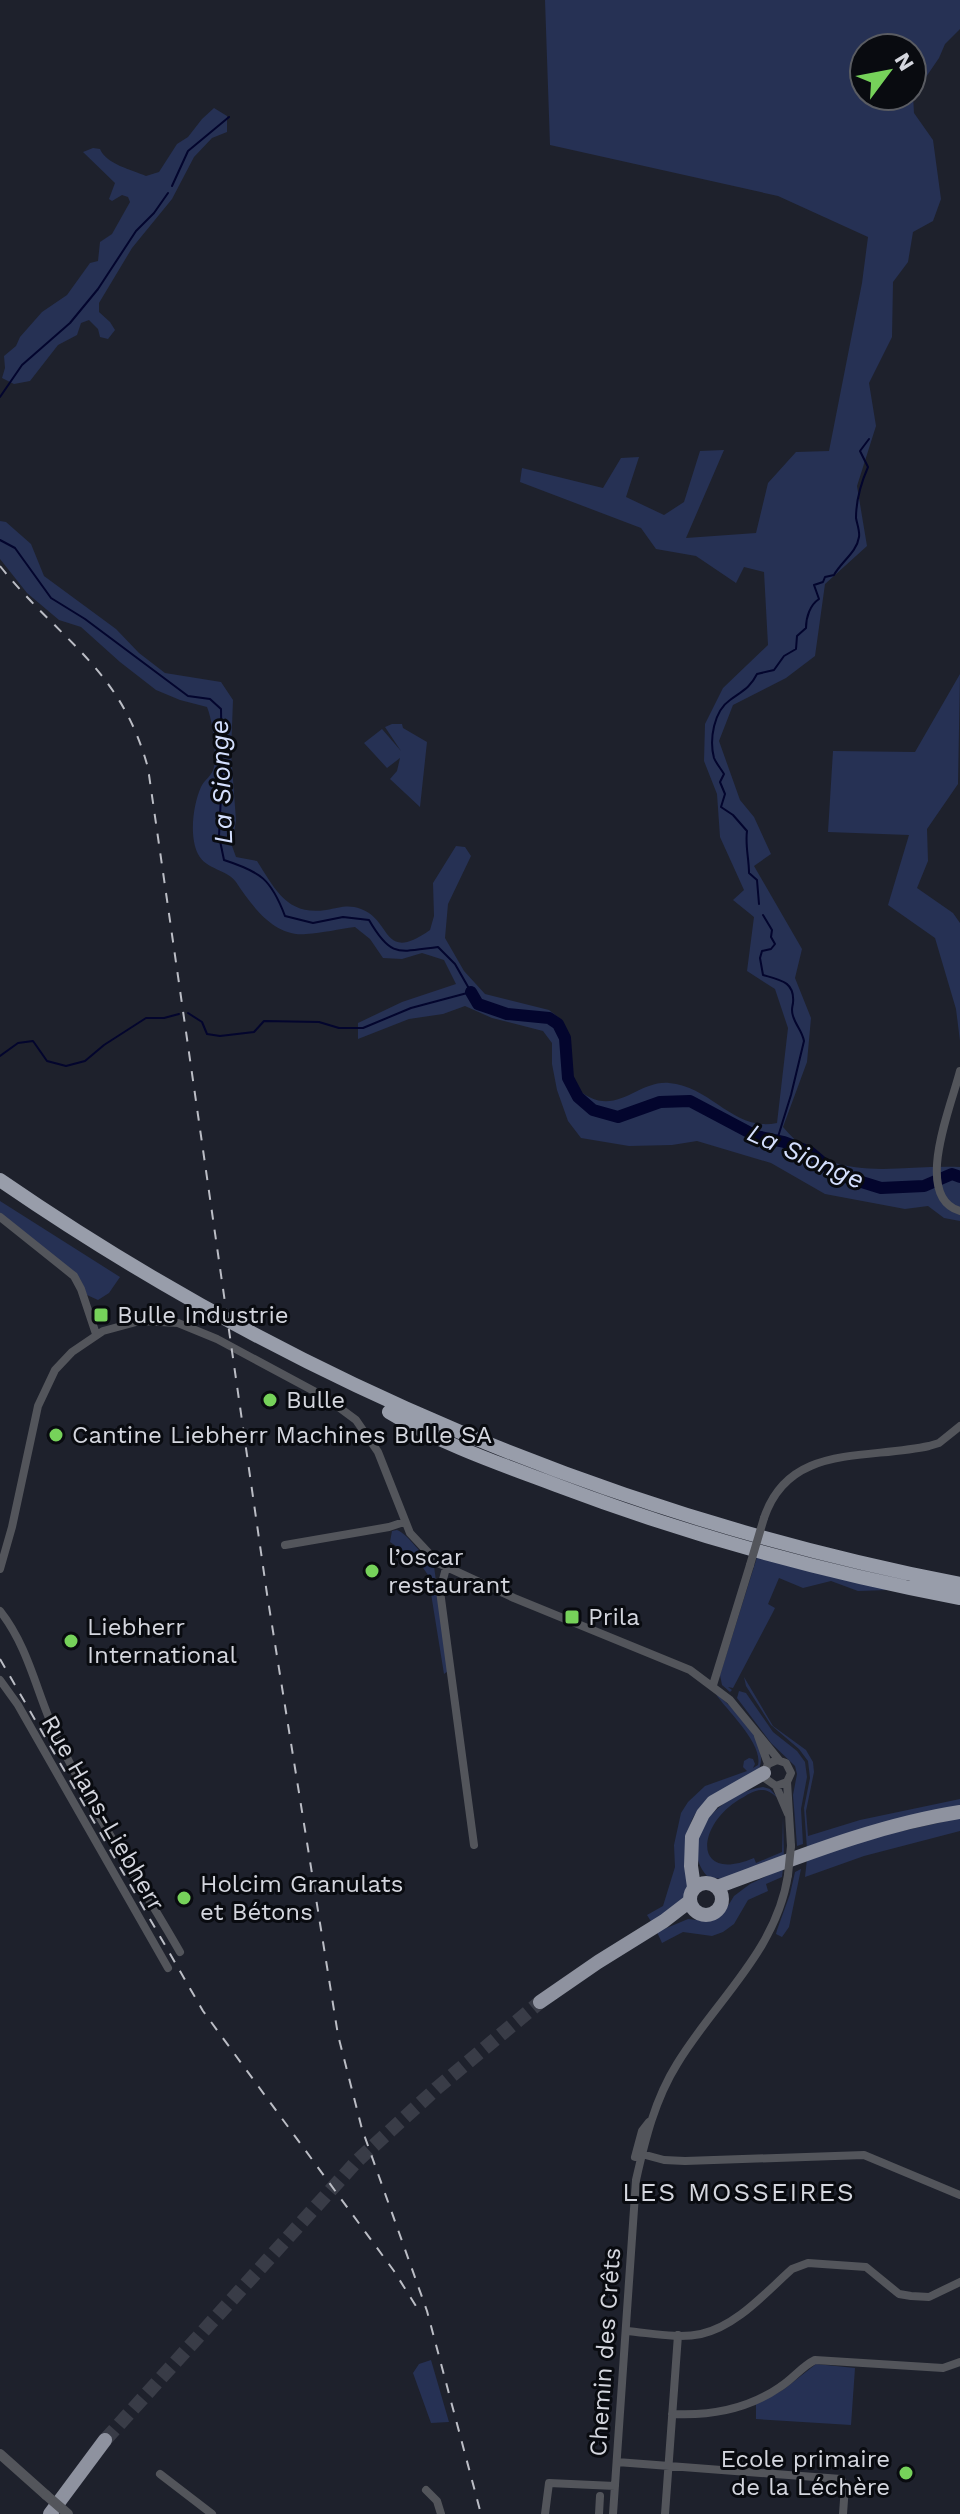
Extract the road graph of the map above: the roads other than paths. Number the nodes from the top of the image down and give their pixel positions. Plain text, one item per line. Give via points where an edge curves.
1 (960, 1071) edge
2 (0, 1180) edge
3 (0, 1191) edge
4 (960, 1211) edge
5 (0, 1217) edge
6 (96, 1334) junction
7 (389, 1412) junction
8 (960, 1426) edge
9 (404, 1522) junction
10 (285, 1545) dead end
11 (446, 1568) junction
12 (0, 1569) edge
13 (960, 1584) edge
14 (960, 1592) edge
15 (960, 1598) edge
16 (0, 1611) edge
17 (0, 1680) edge
18 (713, 1685) junction
19 (757, 1732) junction
20 (779, 1760) junction
21 (769, 1776) junction
22 (787, 1782) junction
23 (960, 1812) edge
24 (789, 1818) junction
25 (474, 1845) dead end
26 (704, 1895) junction
27 (180, 1952) dead end
28 (168, 1968) dead end
29 (540, 2002) tunnel mouth
30 (639, 2153) junction
31 (960, 2195) edge
32 (960, 2282) edge
33 (626, 2331) junction
34 (678, 2335) junction
35 (960, 2362) edge
36 (672, 2414) junction
37 (105, 2440) tunnel mouth
38 (0, 2454) edge
39 (617, 2462) junction
40 (669, 2466) junction
41 (160, 2474) dead end
42 (615, 2486) junction
43 (426, 2490) dead end
44 (600, 2496) dead end
45 (50, 2514) edge
46 (68, 2514) edge
47 (212, 2514) edge
48 (441, 2514) edge
49 (545, 2514) edge
50 (599, 2514) edge
51 (613, 2514) edge
52 (665, 2514) edge
53 (843, 2514) edge

1 - 4 street via 936,1169 946,1206
2 - 13 highway via 215,1314 465,1435 580,1480 714,1523
3 - 7 highway via 210,1322
5 - 6 street via 74,1276
6 - 9 street, Chemin des Crêts via 140,1321 189,1326 332,1402 371,1440
6 - 12 street via 64,1360 40,1398
7 - 14 highway via 629,1506 731,1538
7 - 15 highway via 488,1460 626,1511 742,1548
8 - 18 street, bridge via 929,1446 828,1459 805,1467 778,1490 764,1518
9 - 10 street
9 - 11 street, Chemin des Crêts via 421,1548
11 - 18 street, Chemin des Crêts via 673,1662
11 - 25 street via 440,1591
16 - 27 street, Rue Hans-Liebherr via 22,1646 63,1749
17 - 28 street, Rue Hans-Liebherr
18 - 19 street, Chemin des Crêts
19 - 20 street, Chemin des Crêts
19 - 21 street, Chemin des Crêts
20 - 21 street
20 - 22 street, Chemin des Crêts via 790,1768
21 - 22 street
21 - 24 street, Chemin des Crêts
21 - 26 highway via 713,1802 703,1814 692,1837 692,1857
22 - 24 street, Chemin des Crêts
23 - 26 highway via 836,1843
24 - 30 street, Chemin des Crêts, bridge via 791,1846 780,1909 740,1981 676,2066
26 - 29 highway
30 - 31 street via 685,2161 864,2155
30 - 33 street, Chemin des Crêts
32 - 34 street via 929,2297 903,2295 866,2267 803,2264 729,2323
33 - 34 street
33 - 39 street, Chemin des Crêts
34 - 36 street
35 - 36 street via 943,2368 815,2360 755,2400 710,2414
36 - 40 street
37 - 45 highway
38 - 46 street, bridge
39 - 40 street
39 - 42 street, Chemin des Crêts
40 - 52 street
40 - 53 street via 838,2478 845,2486
41 - 47 street
42 - 49 street via 549,2483
42 - 51 street, Chemin des Crêts
43 - 48 street
44 - 50 street

